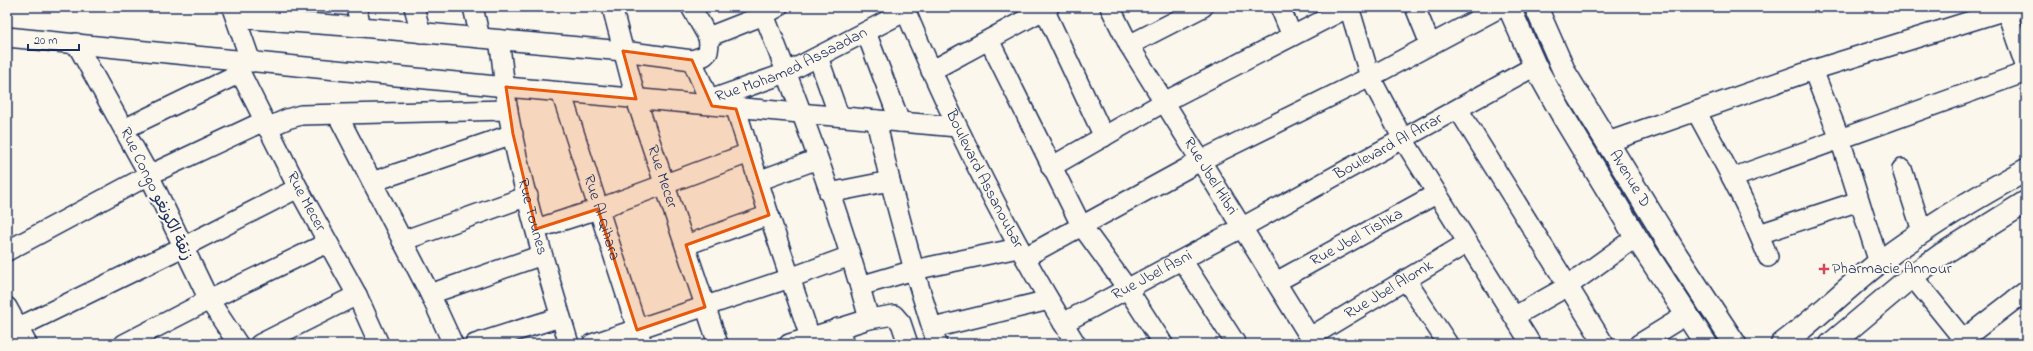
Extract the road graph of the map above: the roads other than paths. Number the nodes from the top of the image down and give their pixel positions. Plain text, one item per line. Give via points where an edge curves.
1 (356, 7) edge
2 (414, 7) edge
3 (473, 7) edge
4 (612, 7) edge
5 (691, 7) edge
6 (1110, 7) edge
7 (1203, 7) edge
8 (1280, 7) edge
9 (1349, 7) edge
10 (1415, 7) edge
11 (1501, 7) edge
12 (1509, 7) edge
13 (1536, 7) edge
14 (1047, 8) edge
15 (2011, 8) edge
16 (905, 9) edge
17 (767, 10) edge
18 (234, 13) edge
19 (295, 14) edge
20 (361, 27) junction
21 (866, 32) junction
22 (421, 33) junction
23 (1292, 36) junction
24 (7, 37) edge
25 (708, 37) junction
26 (480, 38) junction
27 (499, 40) junction
28 (988, 40) junction
29 (76, 43) junction
30 (1430, 44) junction
31 (1129, 45) junction
32 (623, 51) junction
33 (818, 56) junction
34 (692, 60) junction
35 (242, 65) junction
36 (1535, 66) junction
37 (2026, 68) edge
38 (1813, 70) junction
39 (931, 71) junction
40 (2026, 72) edge
41 (786, 73) junction
42 (1370, 77) junction
43 (506, 87) junction
44 (561, 92) junction
45 (636, 99) junction
46 (703, 102) junction
47 (1164, 102) junction
48 (736, 109) junction
49 (1458, 109) junction
50 (508, 110) junction
51 (1696, 111) junction
52 (337, 114) junction
53 (803, 114) junction
54 (839, 116) junction
55 (876, 120) junction
56 (900, 122) junction
57 (265, 124) junction
58 (957, 127) junction
59 (124, 129) junction
60 (513, 134) junction
61 (1104, 137) junction
62 (1403, 139) junction
63 (1840, 139) junction
64 (1608, 142) junction
65 (749, 153) junction
66 (818, 158) junction
67 (1202, 160) junction
68 (1051, 168) junction
69 (1902, 169) dead end
70 (2026, 170) edge
71 (150, 175) junction
72 (1732, 178) junction
73 (758, 181) junction
74 (890, 181) junction
75 (372, 182) junction
76 (665, 184) junction
77 (298, 188) junction
78 (829, 193) junction
79 (1436, 194) junction
80 (528, 196) junction
81 (1859, 201) junction
82 (2026, 202) edge
83 (598, 209) junction
84 (768, 215) junction
85 (1081, 225) junction
86 (1241, 228) junction
87 (536, 229) junction
88 (1922, 231) junction
89 (1759, 234) junction
90 (1636, 237) junction
91 (402, 241) junction
92 (1467, 242) junction
93 (327, 243) junction
94 (686, 245) junction
95 (183, 247) junction
96 (7, 251) edge
97 (1021, 253) junction
98 (542, 255) junction
99 (850, 256) junction
100 (1768, 257) dead end
101 (1182, 260) junction
102 (1879, 263) junction
103 (914, 270) junction
104 (1912, 276) junction
105 (790, 278) junction
106 (1406, 280) junction
107 (1276, 282) junction
108 (860, 286) junction
109 (1568, 286) junction
110 (1127, 288) junction
111 (2026, 291) edge
112 (430, 294) junction
113 (356, 295) junction
114 (209, 300) junction
115 (1049, 300) junction
116 (7, 307) edge
117 (705, 307) junction
118 (1686, 315) junction
119 (1515, 316) junction
120 (560, 317) junction
121 (869, 319) junction
122 (1063, 323) junction
123 (13, 330) edge
124 (841, 336) edge
125 (935, 336) edge
126 (639, 337) edge
127 (810, 337) junction
128 (1312, 341) edge
129 (1962, 342) edge
130 (376, 343) edge
131 (27, 344) edge
132 (124, 344) edge
133 (238, 344) edge
134 (260, 344) edge
135 (453, 344) edge
136 (475, 344) edge
137 (569, 344) edge
138 (592, 344) edge
139 (718, 344) edge
140 (790, 344) edge
141 (908, 344) edge
142 (1076, 344) edge
143 (1164, 344) edge
144 (1236, 344) edge
145 (1448, 344) edge
146 (1531, 344) edge
147 (1604, 344) edge
148 (1639, 344) edge
149 (1706, 344) edge
150 (1736, 344) edge
151 (1782, 344) edge
152 (1831, 344) edge

1 - 20 street
2 - 22 street
3 - 26 street
4 - 32 street, Rue Mecer
5 - 25 street
6 - 31 street, Rue Jbel Hibri
7 - 31 street
8 - 23 street
9 - 23 street
9 - 42 street
10 - 30 street
11 - 30 street
12 - 36 main road, Avenue D
13 - 64 main road, Avenue D via 1565,73
14 - 28 street
14 - 61 street
15 - 37 street
15 - 38 street
16 - 21 street, Rue Mohamed Assaadan
16 - 39 street, Boulevard Assanoubar
17 - 25 street
17 - 41 street
18 - 19 street
18 - 35 street, Rue Mecer
19 - 20 street
20 - 22 street
21 - 33 street, Rue Mohamed Assaadan
21 - 56 street
22 - 26 street
23 - 47 street
24 - 29 street
25 - 34 street via 708,52
26 - 27 street
27 - 32 street
27 - 43 street, Rue Tounes
28 - 39 street
28 - 68 street
29 - 35 street
29 - 59 street, Rue Congo زنقة الكونغو
30 - 42 street
31 - 47 street, Rue Jbel Hibri
32 - 34 street
32 - 45 street, Rue Mecer
33 - 41 street, Rue Mohamed Assaadan
33 - 54 street
34 - 46 street
35 - 43 street
35 - 57 street, Rue Mecer
35 - 59 street
36 - 49 street, Boulevard Al Arrar
36 - 90 main road, Avenue D
38 - 51 street
38 - 63 street
39 - 58 street, Boulevard Assanoubar
40 - 63 street
41 - 46 street, Rue Mohamed Assaadan
41 - 53 street
42 - 62 street
42 - 67 street
43 - 44 street
43 - 50 street, Rue Tounes
44 - 45 street
44 - 83 street, Rue Al Qihara
45 - 46 street
45 - 76 street, Rue Mecer
46 - 48 street
47 - 61 street
47 - 67 street, Rue Jbel Hibri
48 - 53 street
48 - 65 street
49 - 62 street, Boulevard Al Arrar
49 - 109 street
50 - 52 street
50 - 60 street, Rue Tounes
51 - 64 street
51 - 72 street
52 - 57 street via 301,115
52 - 75 street
53 - 54 street
53 - 66 street
54 - 55 street
55 - 56 street
55 - 74 street
56 - 58 street
57 - 71 street
57 - 77 street, Rue Mecer
58 - 97 street, Boulevard Assanoubar
59 - 71 street, Rue Congo زنقة الكونغو
60 - 75 street
60 - 80 street, Rue Tounes
61 - 68 street
62 - 79 street
62 - 86 street, Boulevard Al Arrar
63 - 72 street
63 - 81 street
64 - 150 main road, Avenue D via 1677,256
65 - 73 street
65 - 76 street
66 - 73 street
66 - 78 street
67 - 85 street
67 - 86 street, Rue Jbel Hibri
68 - 85 street
69 - 88 street
70 - 88 main road via 1969,201
71 - 95 street, Rue Congo زنقة الكونغو
71 - 96 street
72 - 89 street
73 - 84 street
74 - 78 street
74 - 103 street
75 - 91 street
76 - 83 street
76 - 94 street, Rue Mecer
77 - 93 street, Rue Mecer
77 - 95 street
78 - 99 street
79 - 92 street
79 - 107 street, Rue Jbel Tishka
80 - 87 street, Rue Tounes
80 - 91 street
81 - 89 street
81 - 102 street
82 - 104 main road via 1973,233
83 - 87 street
83 - 126 street, Rue Al Qihara
84 - 94 street
84 - 105 street
85 - 97 street
85 - 110 street
86 - 101 street, Rue Jbel Asni
86 - 107 street, Rue Jbel Hibri
87 - 98 street, Rue Tounes
88 - 102 main road
89 - 100 street
90 - 109 street
90 - 118 main road, Avenue D
91 - 112 street
92 - 106 street, Rue Jbel Alomk
92 - 119 street
93 - 113 street, Rue Mecer
93 - 114 street
94 - 117 street, Rue Mecer
95 - 114 street, Rue Congo زنقة الكونغو
95 - 123 street
97 - 103 street
97 - 115 street, Boulevard Assanoubar
98 - 112 street
98 - 120 street, Rue Tounes
99 - 105 street
99 - 108 street
101 - 110 street, Rue Jbel Asni
101 - 144 street
102 - 151 main road
103 - 108 street
103 - 125 street
104 - 129 street
104 - 152 main road
105 - 117 street
105 - 127 street
106 - 128 street, Rue Jbel Alomk
106 - 145 street
107 - 128 street, Rue Jbel Hibri
108 - 121 street
109 - 119 street
109 - 147 street
110 - 122 street, Rue Jbel Asni
110 - 143 street
111 - 129 street
112 - 135 street
113 - 130 street, Rue Mecer
113 - 134 street
114 - 132 street
114 - 133 street, Rue Congo زنقة الكونغو
115 - 122 street, Boulevard Assanoubar
115 - 125 street
116 - 123 street
117 - 126 street
117 - 139 street, Rue Mecer
118 - 148 street
118 - 149 main road, Avenue D
119 - 146 street
120 - 136 street
120 - 137 street, Rue Tounes
121 - 124 street
121 - 141 street via 894,315
122 - 142 street, Boulevard Assanoubar
123 - 131 street
124 - 127 street
126 - 138 street
127 - 140 street

